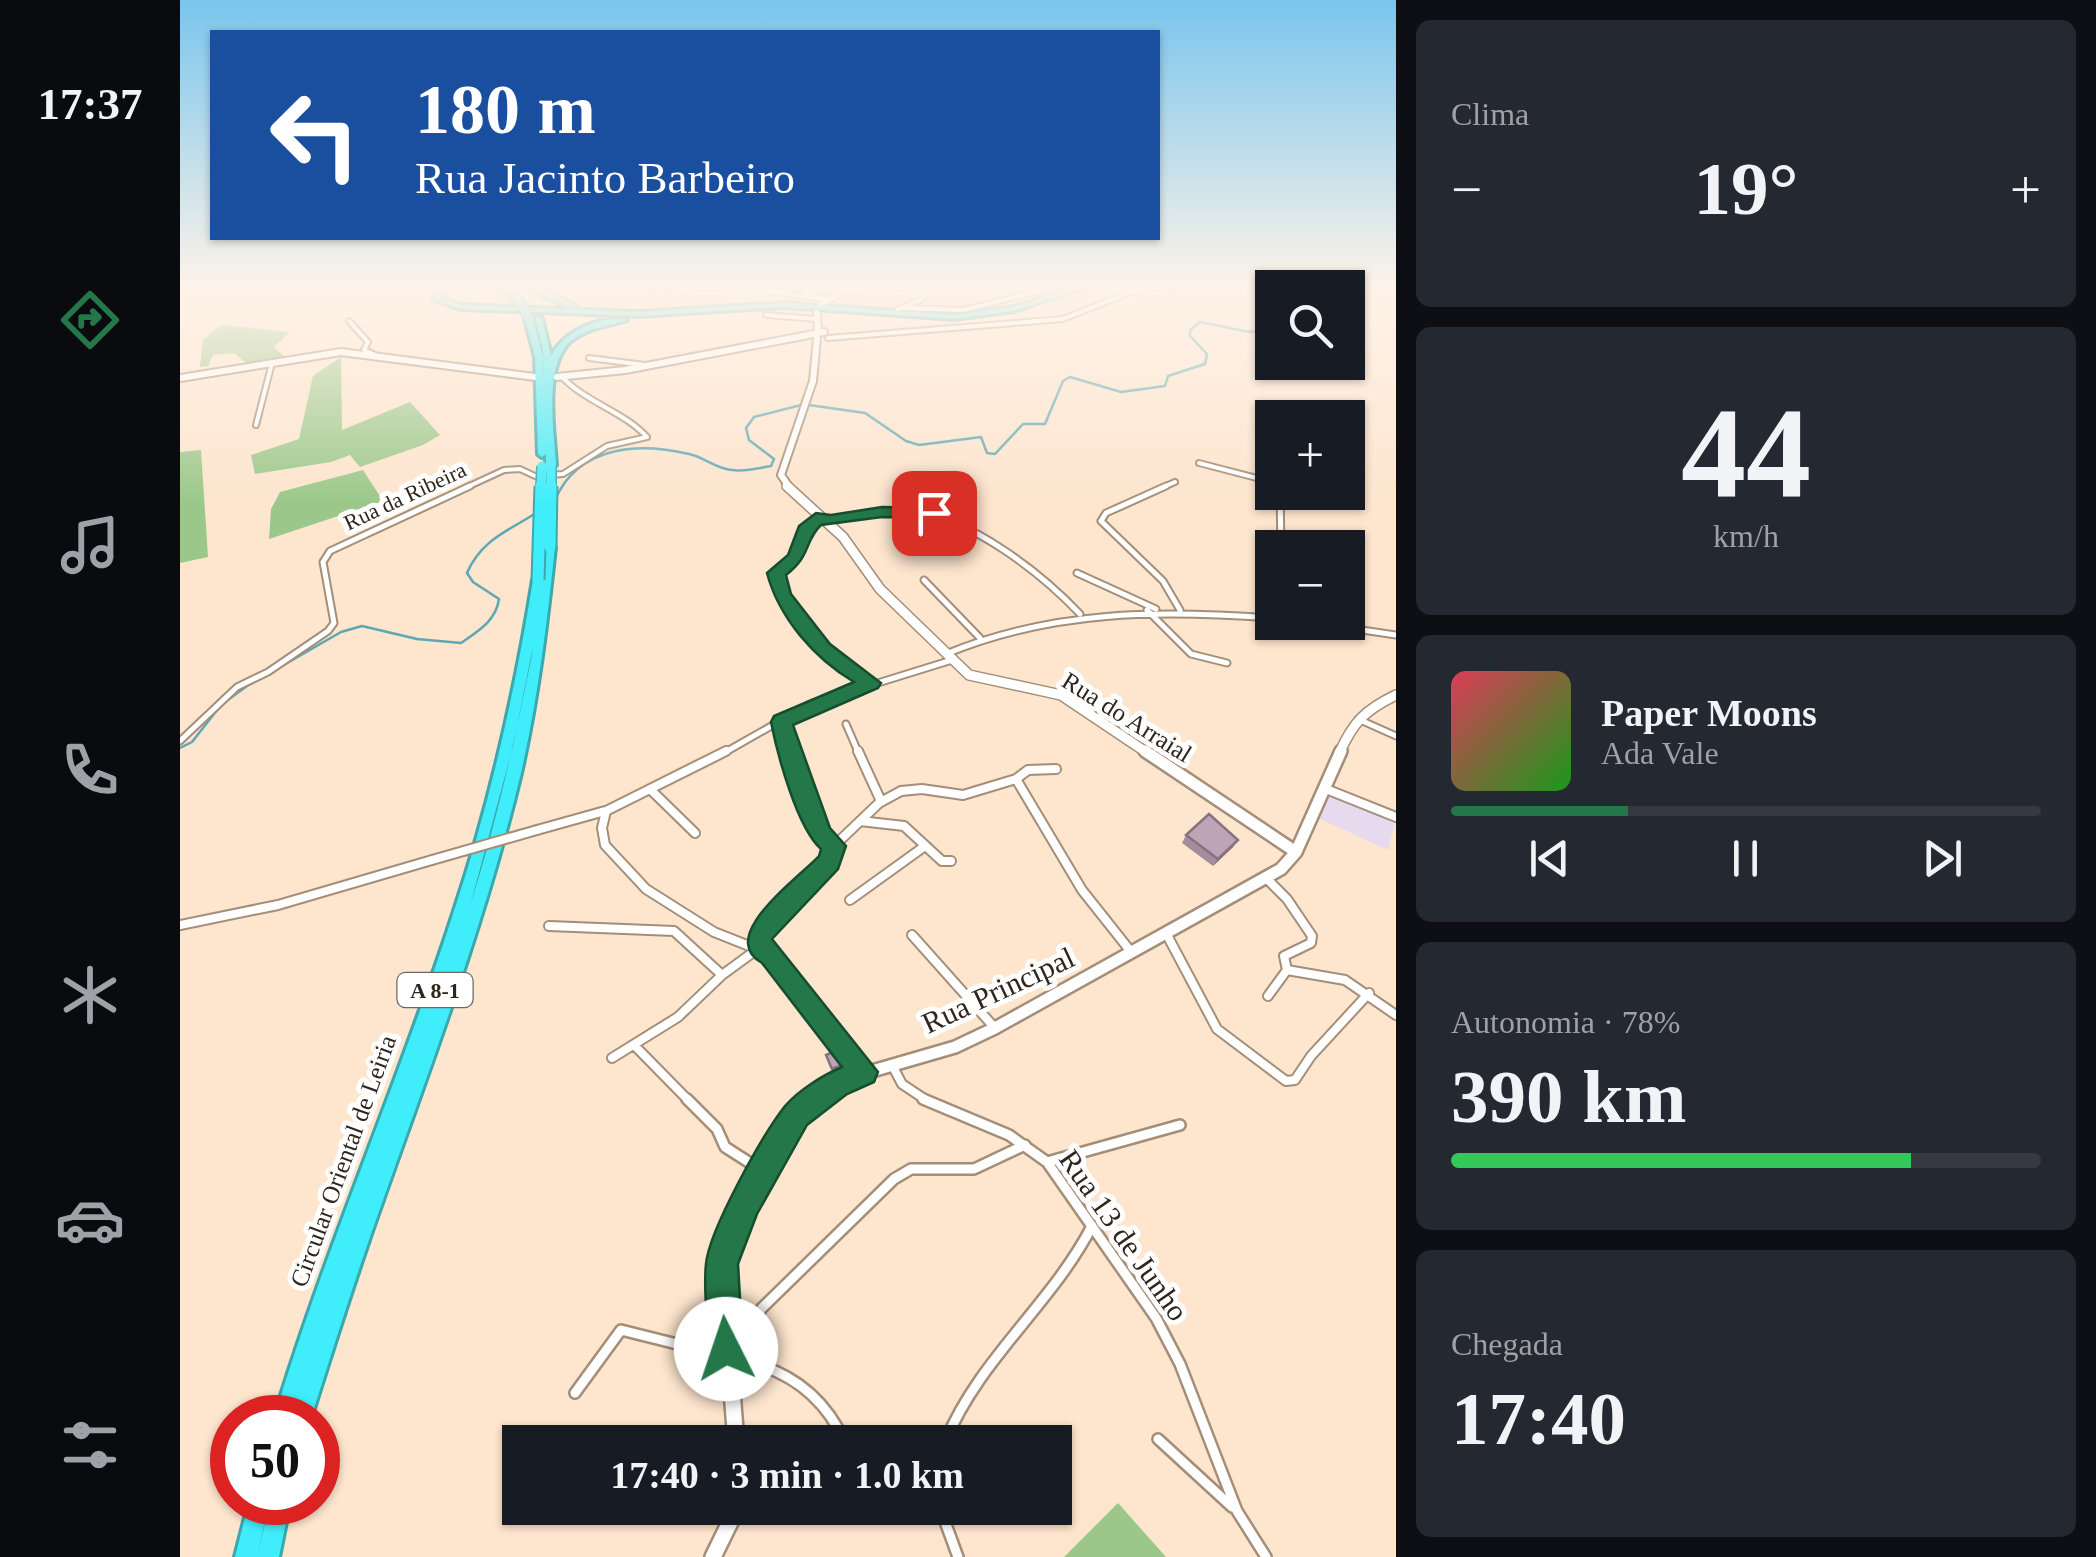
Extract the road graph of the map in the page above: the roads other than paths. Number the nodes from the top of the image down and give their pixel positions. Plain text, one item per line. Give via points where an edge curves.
1 (306, 358) edge
2 (394, 358) edge
3 (539, 358) edge
4 (550, 358) edge
5 (557, 358) edge
6 (589, 358) dead end
7 (690, 358) edge
8 (816, 358) edge
9 (272, 364) junction
10 (646, 366) junction
11 (535, 377) dead end
12 (180, 378) edge
13 (556, 378) junction
14 (256, 425) dead end
15 (1200, 463) dead end
16 (547, 466) junction
17 (1255, 478) edge
18 (1175, 482) dead end
19 (825, 519) junction
20 (1077, 572) dead end
21 (543, 580) junction
22 (924, 580) dead end
23 (1146, 610) junction
24 (1157, 610) junction
25 (1180, 610) junction
26 (1081, 615) junction
27 (1255, 617) edge
28 (1365, 631) edge
29 (1396, 636) edge
30 (980, 638) junction
31 (949, 657) junction
32 (1227, 664) dead end
33 (871, 683) junction
34 (1396, 695) edge
35 (1357, 718) junction
36 (782, 722) junction
37 (846, 724) dead end
38 (1396, 736) edge
39 (180, 740) edge
40 (1056, 770) dead end
41 (1016, 778) junction
42 (1324, 788) junction
43 (650, 790) junction
44 (880, 799) junction
45 (606, 810) junction
46 (1396, 817) edge
47 (860, 821) junction
48 (694, 833) dead end
49 (834, 846) junction
50 (925, 846) junction
51 (1296, 852) junction
52 (951, 861) dead end
53 (1267, 879) junction
54 (850, 900) dead end
55 (180, 924) edge
56 (549, 926) dead end
57 (1166, 935) junction
58 (912, 936) dead end
59 (759, 948) junction
60 (1132, 954) junction
61 (1287, 970) junction
62 (722, 975) junction
63 (1369, 993) junction
64 (1268, 996) dead end
65 (1396, 1015) edge
66 (995, 1028) junction
67 (634, 1045) junction
68 (612, 1058) dead end
69 (892, 1065) junction
70 (864, 1072) junction
71 (1180, 1125) dead end
72 (1026, 1145) junction
73 (1047, 1162) junction
74 (762, 1170) junction
75 (1092, 1225) junction
76 (726, 1354) junction
77 (576, 1393) dead end
78 (291, 1395) edge
79 (310, 1395) edge
80 (734, 1425) edge
81 (838, 1425) edge
82 (953, 1425) edge
83 (1158, 1439) dead end
84 (1236, 1512) junction
85 (254, 1525) edge
86 (275, 1525) edge
87 (732, 1525) edge
88 (944, 1525) edge
89 (246, 1557) edge
90 (268, 1557) edge
91 (713, 1557) edge
92 (958, 1557) edge
93 (1266, 1557) edge

1 - 9 street
2 - 11 street
3 - 16 highway, Circular Oriental de Leiria / A 8-1
4 - 13 highway, Circular Oriental de Leiria / A 8-1
5 - 13 highway
6 - 10 street
7 - 10 street
8 - 19 street, Rua do Arraial via 781,475
9 - 12 street
9 - 14 street
10 - 13 street
13 - 16 highway, Circular Oriental de Leiria / A 8-1
13 - 39 street, Rua da Ribeira via 647,437 607,446 563,474 504,470 330,551 323,562 334,623 227,695
15 - 17 street
16 - 21 highway, Circular Oriental de Leiria / A 8-1, bridge
18 - 25 street via 1101,521 1162,575
19 - 26 street via 901,511 946,516 990,540
19 - 31 street, Rua do Arraial via 880,589
19 - 33 street via 808,526 796,558 776,573 776,581 822,649
20 - 24 street
21 - 78 highway, Circular Oriental de Leiria / A 8-1 via 478,856
21 - 79 highway, Circular Oriental de Leiria / A 8-1 via 522,739 480,900
22 - 30 street
23 - 24 street
23 - 26 street
23 - 32 street via 1192,657
24 - 25 street
25 - 27 street
26 - 30 street
28 - 29 street
30 - 31 street
31 - 33 street
31 - 51 street, Rua do Arraial via 978,679 1061,695
33 - 36 street
34 - 35 street
35 - 38 street
35 - 42 street, Rua Principal
36 - 43 street
36 - 49 street via 820,834
37 - 44 street
40 - 41 street via 1028,770
41 - 44 street via 961,795 911,789
41 - 60 street via 1082,890
42 - 46 street
42 - 51 street, Rua Principal
43 - 45 street
43 - 48 street
44 - 47 street
45 - 55 street, bridge via 278,906
45 - 59 street via 605,845 646,888 714,932
47 - 49 street
47 - 50 street via 904,826
49 - 59 street via 829,862 759,935
50 - 52 street via 942,862
50 - 54 street
51 - 53 street, Rua Principal
53 - 57 street, Rua Principal
53 - 61 street via 1312,936 1312,943 1284,956
56 - 62 street via 674,932
57 - 60 street, Rua Principal
57 - 63 street via 1179,950 1204,1012 1286,1081 1296,1080
58 - 66 street
59 - 62 street
59 - 70 street via 772,955
60 - 66 street, Rua Principal
61 - 63 street via 1328,974
61 - 64 street
62 - 67 street via 678,1017
63 - 65 street
66 - 69 street, Rua Principal
67 - 68 street
67 - 74 street via 717,1129 725,1146
69 - 70 street, Rua Principal
69 - 72 street, Rua 13 de Junho via 916,1096
70 - 74 street, Rua Principal via 796,1115
71 - 73 street
72 - 73 street, Rua 13 de Junho
72 - 76 street via 974,1170 911,1169 894,1179 762,1308
73 - 75 street, Rua 13 de Junho
74 - 76 street, Rua Principal via 724,1254
75 - 82 street via 1079,1256 990,1364
75 - 84 street, Rua 13 de Junho via 1172,1348
76 - 77 street via 621,1330
76 - 80 street, Rua Principal
76 - 81 street via 812,1392
83 - 84 street
84 - 93 street, Rua 13 de Junho
85 - 89 highway
86 - 90 highway
87 - 91 street
88 - 92 street

